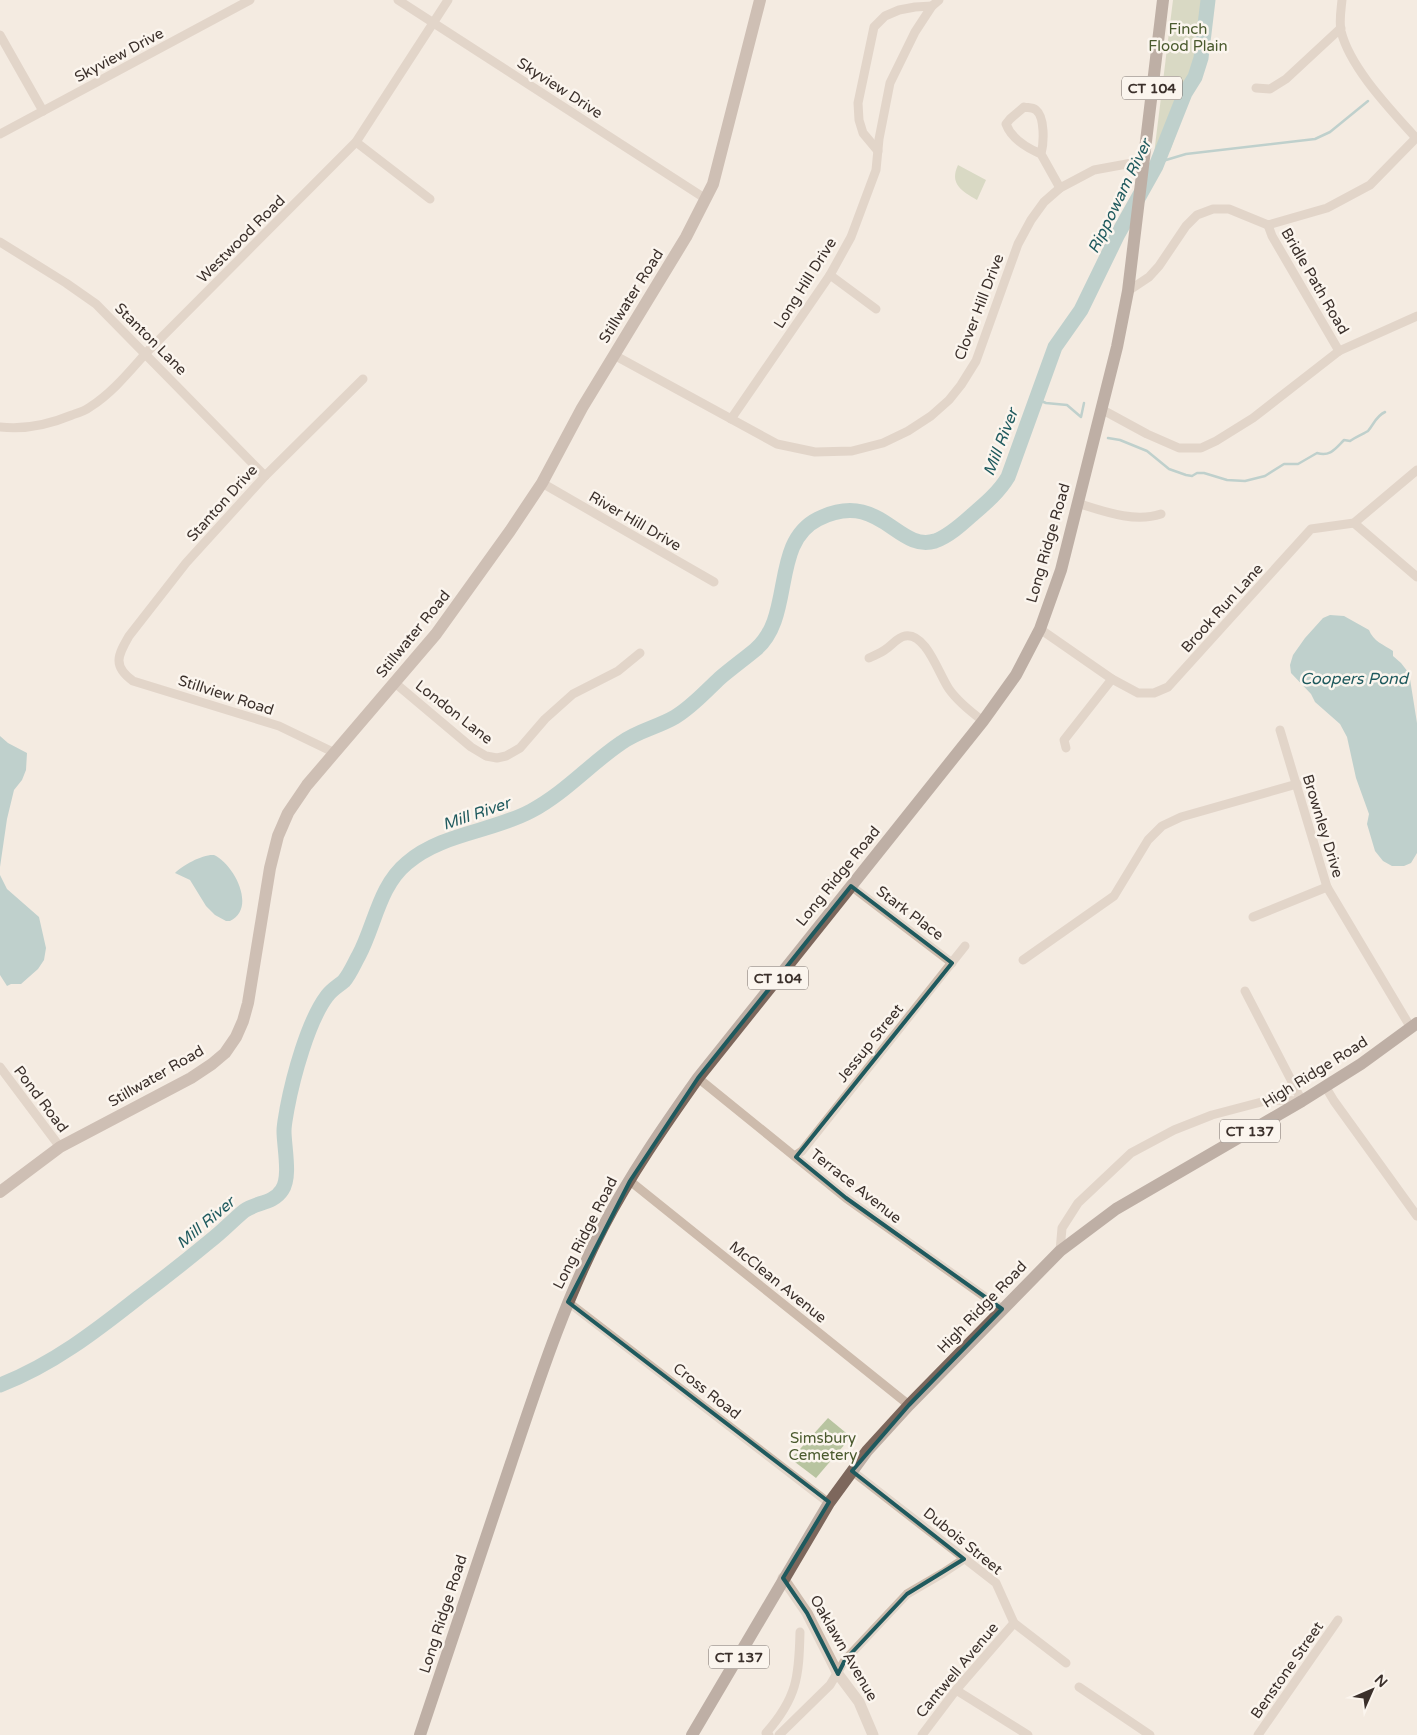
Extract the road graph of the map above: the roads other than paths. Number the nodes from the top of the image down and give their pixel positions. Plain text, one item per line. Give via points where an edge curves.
1 (250, 0) edge
2 (398, 0) edge
3 (448, 0) edge
4 (760, 0) edge
5 (1163, 0) edge
6 (1342, 0) edge
7 (936, 3) edge
8 (433, 22) junction
9 (1341, 28) junction
10 (0, 35) edge
11 (1256, 88) dead end
12 (43, 111) junction
13 (0, 134) edge
14 (1416, 138) edge
15 (356, 142) junction
16 (878, 151) junction
17 (1041, 154) junction
18 (1143, 160) junction
19 (1060, 188) junction
20 (430, 199) dead end
21 (706, 199) junction
22 (1268, 225) junction
23 (0, 242) edge
24 (830, 275) junction
25 (1128, 291) junction
26 (876, 309) dead end
27 (1417, 316) edge
28 (1339, 351) junction
29 (146, 353) junction
30 (614, 356) junction
31 (363, 379) dead end
32 (1101, 409) junction
33 (731, 419) junction
34 (0, 427) edge
35 (1417, 470) edge
36 (265, 476) junction
37 (542, 483) junction
38 (1077, 504) junction
39 (1161, 514) dead end
40 (1354, 523) junction
41 (1417, 577) edge
42 (714, 582) dead end
43 (1040, 629) junction
44 (640, 653) dead end
45 (869, 658) dead end
46 (119, 659) joint
47 (1112, 679) junction
48 (395, 683) junction
49 (983, 721) junction
50 (1280, 730) dead end
51 (1066, 748) dead end
52 (335, 753) junction
53 (1297, 784) junction
54 (851, 886) junction
55 (1327, 887) junction
56 (1253, 917) dead end
57 (965, 946) dead end
58 (1023, 960) dead end
59 (952, 963) junction
60 (1245, 991) dead end
61 (1414, 1026) edge
62 (0, 1067) edge
63 (698, 1078) junction
64 (1325, 1086) junction
65 (1302, 1101) junction
66 (60, 1147) junction
67 (795, 1156) junction
68 (630, 1181) junction
69 (0, 1192) edge
70 (1417, 1216) edge
71 (1060, 1250) junction
72 (568, 1302) junction
73 (1002, 1309) junction
74 (909, 1405) junction
75 (852, 1471) junction
76 (829, 1502) junction
77 (964, 1559) junction
78 (783, 1578) junction
79 (1338, 1620) dead end
80 (1014, 1623) junction
81 (800, 1632) dead end
82 (1066, 1663) dead end
83 (838, 1674) junction
84 (1079, 1687) dead end
85 (956, 1690) junction
86 (420, 1735) edge
87 (692, 1735) edge
88 (769, 1735) edge
89 (779, 1735) edge
90 (873, 1735) edge
91 (922, 1735) edge
92 (1028, 1735) edge
93 (1150, 1735) edge
94 (1258, 1735) edge

1 - 12 street, Skyview Drive
2 - 8 street, Skyview Drive
3 - 8 street, Westwood Road
4 - 21 main road, Stillwater Road via 720,160
5 - 18 main road, Long Ridge Road / CT 104
6 - 9 street
7 - 16 street, Long Hill Drive via 915,32 890,83
7 - 16 street, Long Hill Drive via 899,10 885,16 874,27 858,104 863,133
8 - 15 street, Westwood Road
8 - 21 street, Skyview Drive
9 - 11 street via 1286,80 1270,88
9 - 14 street via 1345,43 1365,77
10 - 12 street
12 - 13 street, Skyview Drive
14 - 22 street via 1370,185 1327,208
15 - 20 street
15 - 29 street, Westwood Road
16 - 24 street, Long Hill Drive via 876,170 867,196 851,237
17 - 17 street via 1044,144 1041,117 1037,110 1024,107 1006,124 1018,141
17 - 19 street
18 - 19 street, Clover Hill Drive via 1094,170
18 - 25 main road, Long Ridge Road / CT 104
19 - 33 street, Clover Hill Drive via 1044,202 1018,244 976,361 950,400 931,416 883,443 852,451 815,452 777,444
21 - 30 main road, Stillwater Road
22 - 25 street via 1229,209 1213,209 1197,215 1159,266
22 - 28 street, Bridle Path Road
23 - 29 street, Stanton Lane via 96,304
24 - 26 street
24 - 33 street, Long Hill Drive
25 - 32 main road, Long Ridge Road / CT 104
27 - 28 street
28 - 32 street via 1253,418 1201,448 1179,448
29 - 34 street, Westwood Road via 120,383 90,407 54,423 34,427
29 - 36 street, Stanton Lane
30 - 33 street, Clover Hill Drive
30 - 37 main road, Stillwater Road
31 - 36 street, Stanton Drive
32 - 38 main road, Long Ridge Road / CT 104
35 - 40 street
36 - 46 street, Stanton Drive via 186,563 129,636
37 - 42 street, River Hill Drive
37 - 48 main road, Stillwater Road via 436,634
38 - 39 street via 1111,514 1142,517
38 - 43 main road, Long Ridge Road / CT 104 via 1061,570
40 - 41 street
40 - 47 street, Brook Run Lane via 1311,529 1168,687 1154,693 1138,694
43 - 47 street, Brook Run Lane
43 - 49 main road, Long Ridge Road / CT 104 via 1016,675
44 - 48 street, London Lane via 618,671 573,694 520,748 497,758 471,747
45 - 49 street via 902,636 912,635 921,641 950,690
46 - 52 street, Stillview Road via 123,674 133,681 278,726
47 - 51 street via 1064,740
48 - 52 main road, Stillwater Road
49 - 54 main road, Long Ridge Road / CT 104
50 - 53 street, Brownley Drive
52 - 66 main road, Stillwater Road via 296,800 278,836 248,1004 240,1029 225,1054 191,1078
53 - 55 street, Brownley Drive
53 - 58 street via 1181,817 1162,826 1148,840 1114,896
54 - 59 street, Stark Place
54 - 63 main road, Long Ridge Road / CT 104
55 - 56 street
55 - 61 street, Brownley Drive
57 - 59 street, Jessup Street
59 - 67 street, Jessup Street
60 - 65 street
61 - 64 main road, High Ridge Road / CT 137
62 - 66 street, Pond Road
63 - 67 street, Terrace Avenue
63 - 68 main road, Long Ridge Road / CT 104
64 - 65 main road, High Ridge Road / CT 137
64 - 70 street
65 - 71 main road, High Ridge Road / CT 137 via 1116,1210
65 - 71 street via 1269,1100 1212,1115 1174,1130 1131,1153 1078,1203 1062,1228
66 - 69 main road, Stillwater Road
67 - 73 street, Terrace Avenue via 846,1198
68 - 72 main road, Long Ridge Road / CT 104 via 603,1227
68 - 74 street, McClean Avenue
71 - 73 main road, High Ridge Road / CT 137
72 - 76 street, Cross Road
72 - 86 main road, Long Ridge Road / CT 104 via 530,1405
73 - 74 main road, High Ridge Road / CT 137
74 - 75 main road, High Ridge Road / CT 137
75 - 76 main road, High Ridge Road / CT 137
75 - 77 street, Dubois Street
76 - 78 main road, High Ridge Road / CT 137
77 - 80 street, Dubois Street via 996,1584
77 - 83 street via 907,1594 845,1660
78 - 83 street, Oaklawn Avenue via 807,1613
78 - 87 main road, High Ridge Road / CT 137
79 - 94 street, Benstone Street
80 - 82 street, Dubois Street
80 - 85 street, Cantwell Avenue
81 - 88 street via 798,1673 790,1700 766,1733
83 - 89 street
83 - 90 street, Oaklawn Avenue via 859,1702
84 - 93 street
85 - 91 street, Cantwell Avenue
85 - 92 street

